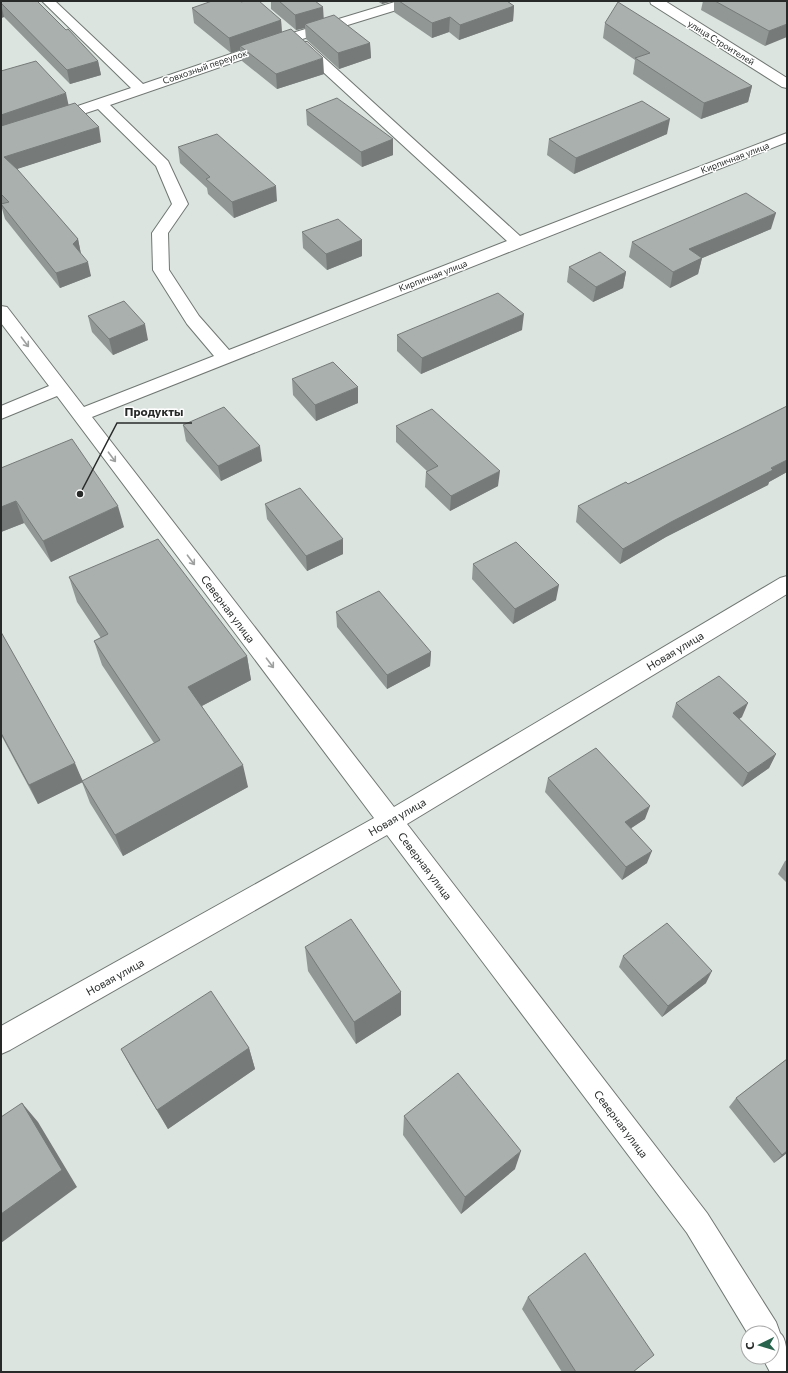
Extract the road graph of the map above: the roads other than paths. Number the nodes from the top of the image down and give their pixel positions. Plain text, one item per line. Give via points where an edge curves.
1 (48, 1) edge
2 (411, 1) edge
3 (656, 1) edge
4 (282, 27) edge
5 (294, 37) junction
6 (787, 84) edge
7 (140, 89) junction
8 (100, 103) junction
9 (1, 137) edge
10 (787, 137) edge
11 (518, 243) junction
12 (1, 311) edge
13 (226, 358) junction
14 (60, 388) junction
15 (1, 414) edge
16 (80, 415) junction
17 (787, 584) edge
18 (391, 821) junction
19 (1, 1041) edge
20 (760, 1325) edge
21 (780, 1359) edge
22 (787, 1371) edge

1 - 7 street
2 - 5 street, Совхозный переулок
3 - 6 street, улица Строителей
4 - 5 street
5 - 7 street, Совхозный переулок
5 - 11 street
7 - 8 street, Совхозный переулок
8 - 9 street, Совхозный переулок
8 - 13 street via 163,164 180,204 160,233 160,270 193,320
10 - 11 street, Кирпичная улица
11 - 13 street, Кирпичная улица
12 -> 14 street, Северная улица
13 - 16 street, Кирпичная улица
14 - 15 street
14 - 16 street, Северная улица
16 -> 18 street, Северная улица
17 - 18 street, Новая улица
18 - 19 street, Новая улица
18 - 20 street, Северная улица via 697,1223
21 - 22 street

